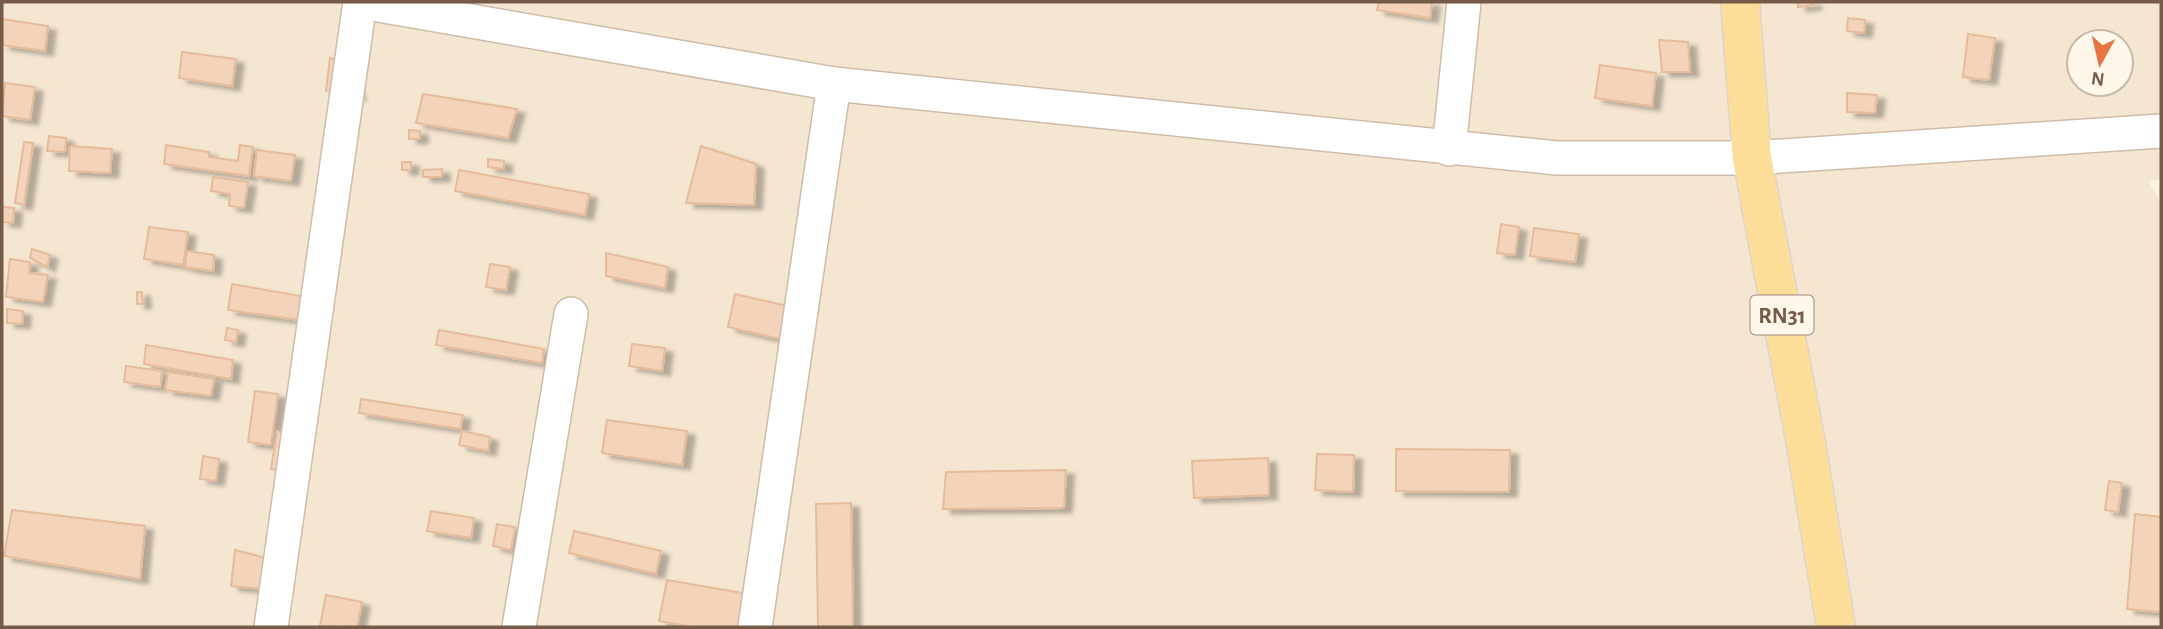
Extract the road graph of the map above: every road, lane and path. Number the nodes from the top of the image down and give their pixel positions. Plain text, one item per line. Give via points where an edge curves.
1 (360, 2) edge
2 (1464, 2) edge
3 (1740, 2) edge
4 (468, 11) edge
5 (834, 84) junction
6 (2161, 131) edge
7 (1449, 149) junction
8 (1752, 158) junction
9 (571, 314) dead end
10 (271, 627) edge
11 (519, 627) edge
12 (755, 627) edge
13 (1836, 627) edge

1 - 4 street
1 - 10 street
2 - 7 street
3 - 8 main road, RN31
4 - 5 street
5 - 7 street
5 - 12 street
6 - 8 street
7 - 8 street via 1558,158
8 - 13 main road, RN31 via 1807,444
9 - 11 street

